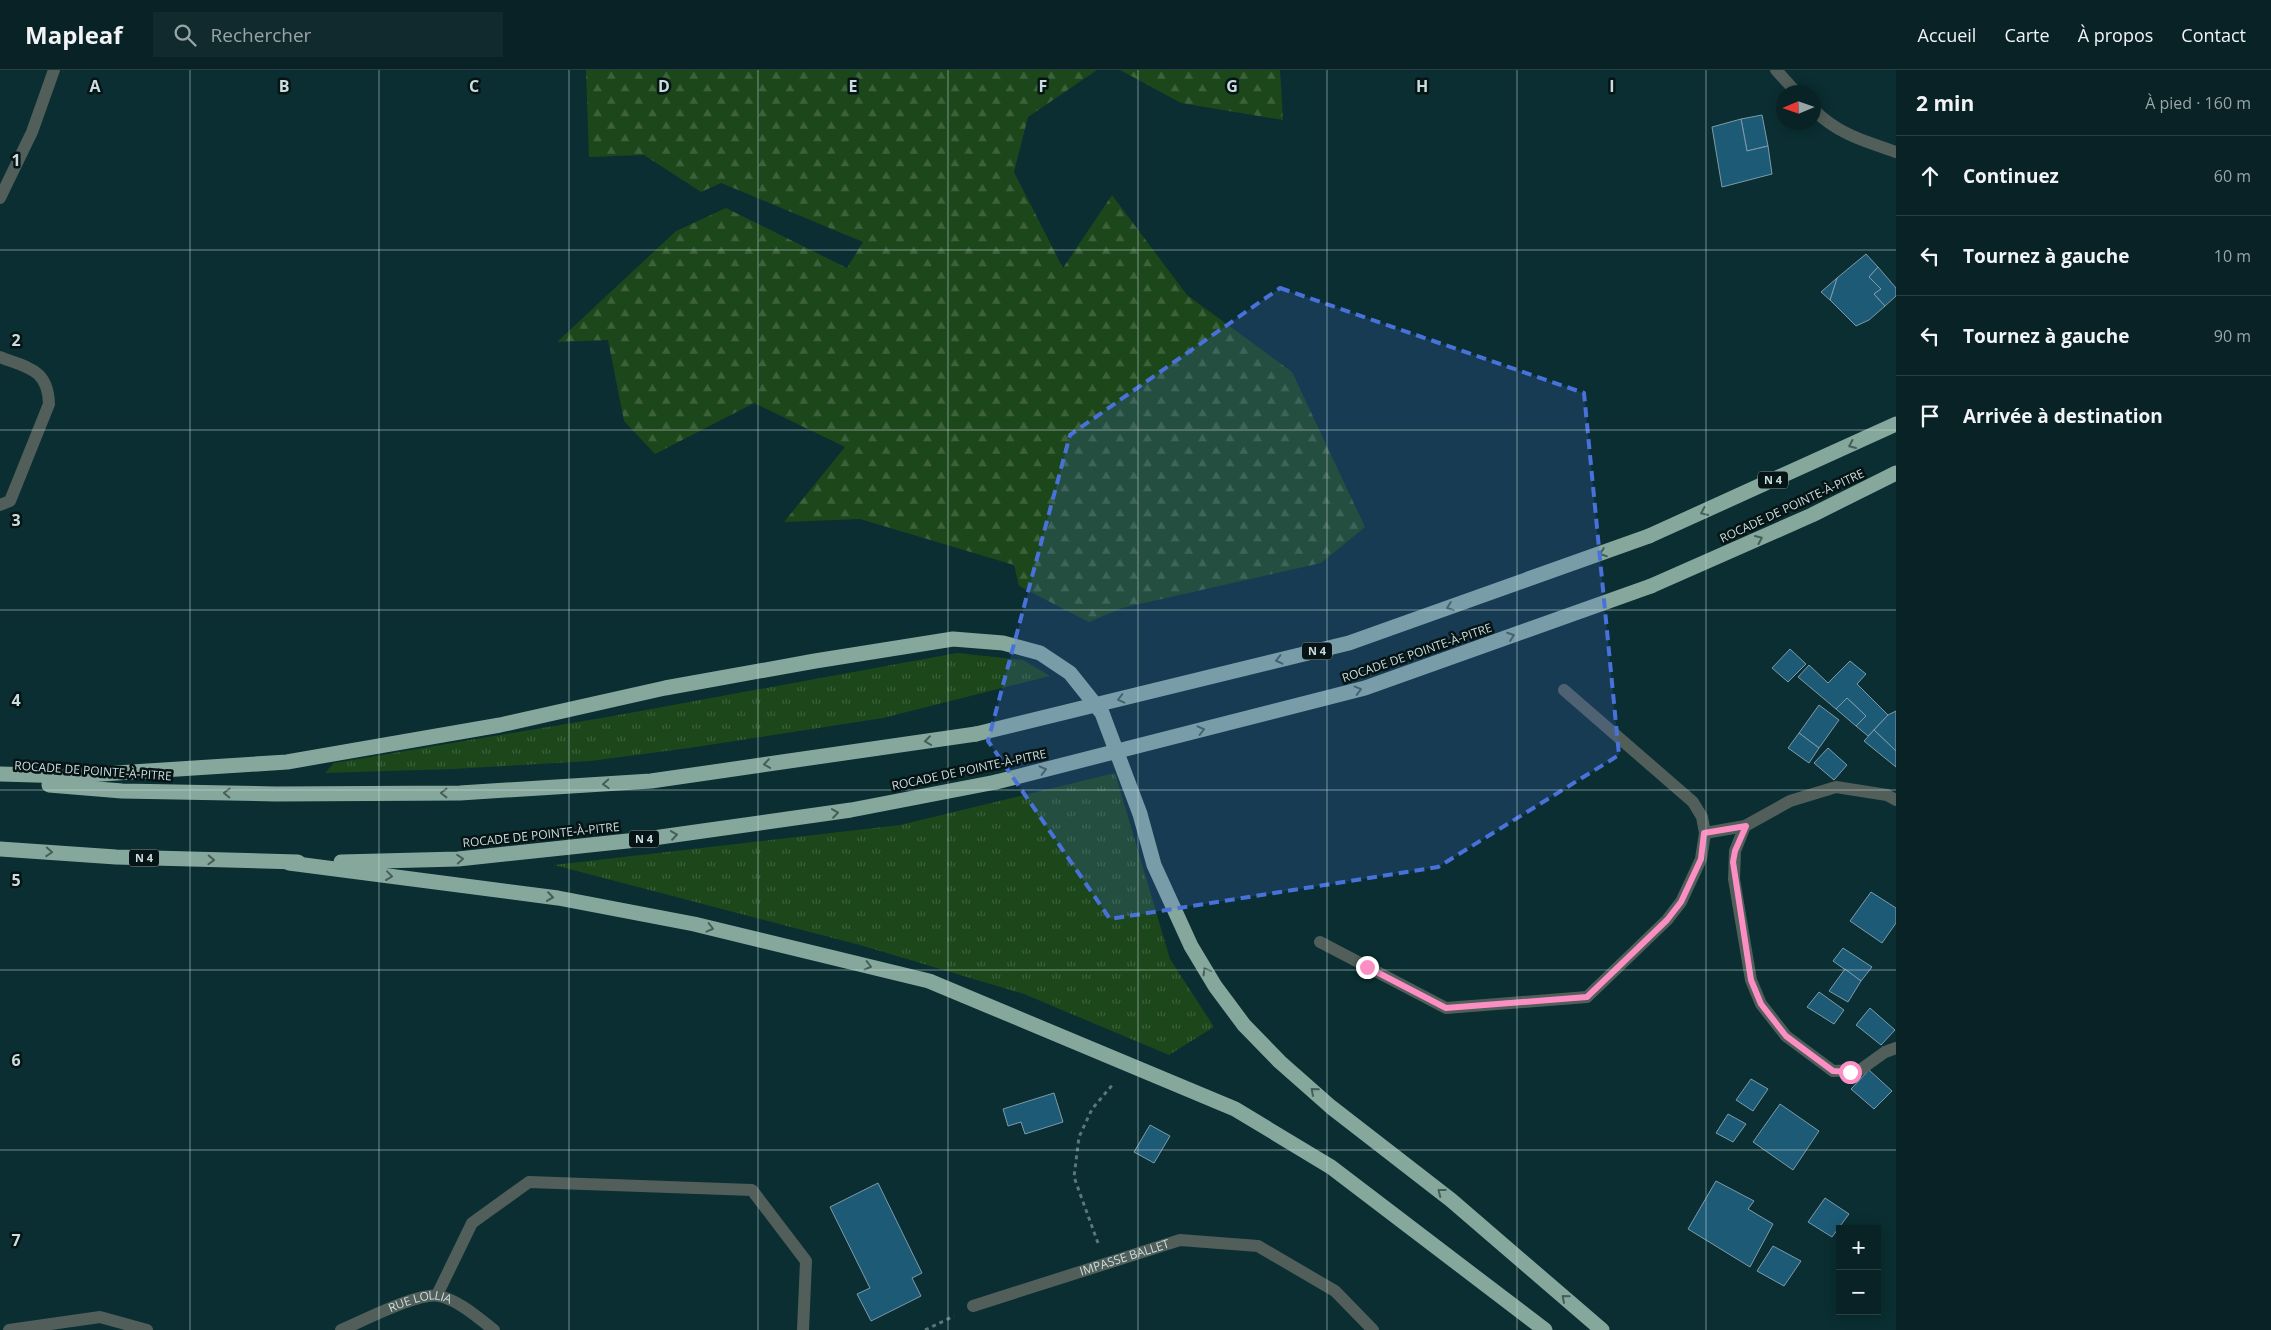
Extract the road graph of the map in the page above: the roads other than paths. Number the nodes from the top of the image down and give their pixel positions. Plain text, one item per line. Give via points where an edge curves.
1 (54, 70) edge
2 (1776, 70) edge
3 (1790, 85) edge
4 (1821, 117) edge
5 (1896, 152) edge
6 (0, 198) edge
7 (0, 357) edge
8 (1896, 424) edge
9 (1896, 473) edge
10 (0, 505) edge
11 (1564, 690) dead end
12 (0, 774) edge
13 (0, 780) edge
14 (1896, 800) edge
15 (1746, 826) junction
16 (1704, 833) junction
17 (0, 849) edge
18 (289, 863) junction
19 (1320, 942) dead end
20 (1896, 1048) edge
21 (437, 1295) junction
22 (973, 1306) road end
23 (8, 1330) edge
24 (147, 1330) edge
25 (341, 1330) edge
26 (494, 1330) edge
27 (803, 1330) edge
28 (1373, 1330) edge
29 (1545, 1330) edge
30 (1602, 1330) edge

1 - 6 street via 32,132
2 - 3 street
4 - 5 street via 1830,126
7 - 10 street via 41,375 48,390 49,404 10,501
8 -> 13 highway, ROCADE DE POINTE-À-PITRE / N 4, bridge via 1649,536 1349,643 976,734 651,781 460,793 122,791
18 -> 9 highway, ROCADE DE POINTE-À-PITRE / N 4, bridge via 458,859 646,839 851,810 996,782 1365,688 1651,586 1812,515
11 - 16 street via 1693,802 1702,817
30 -> 12 highway via 1451,1200 1331,1107 1244,1025 1215,986 1187,937 1154,865 1140,814 1102,713 1070,673 1040,652 1003,643 953,639 665,688 500,725 287,762 70,776
14 - 15 street via 1887,795 1836,787 1790,801
15 - 16 street
15 - 20 street via 1735,851 1734,879 1751,980 1761,1004 1786,1036 1833,1071 1860,1070
16 - 19 street via 1701,859 1681,902 1667,920 1587,997 1446,1008
17 -> 18 highway, ROCADE DE POINTE-À-PITRE / N 4
18 -> 29 highway via 558,898 713,929 929,982 1235,1110 1331,1167
21 - 25 street, RUE LOLLIA via 412,1300
21 - 26 street, RUE LOLLIA via 467,1309
21 - 27 street via 472,1223 529,1182 752,1190 806,1261
22 - 28 street, IMPASSE BALLET via 1180,1240 1258,1246 1335,1291
23 - 24 street via 100,1317

